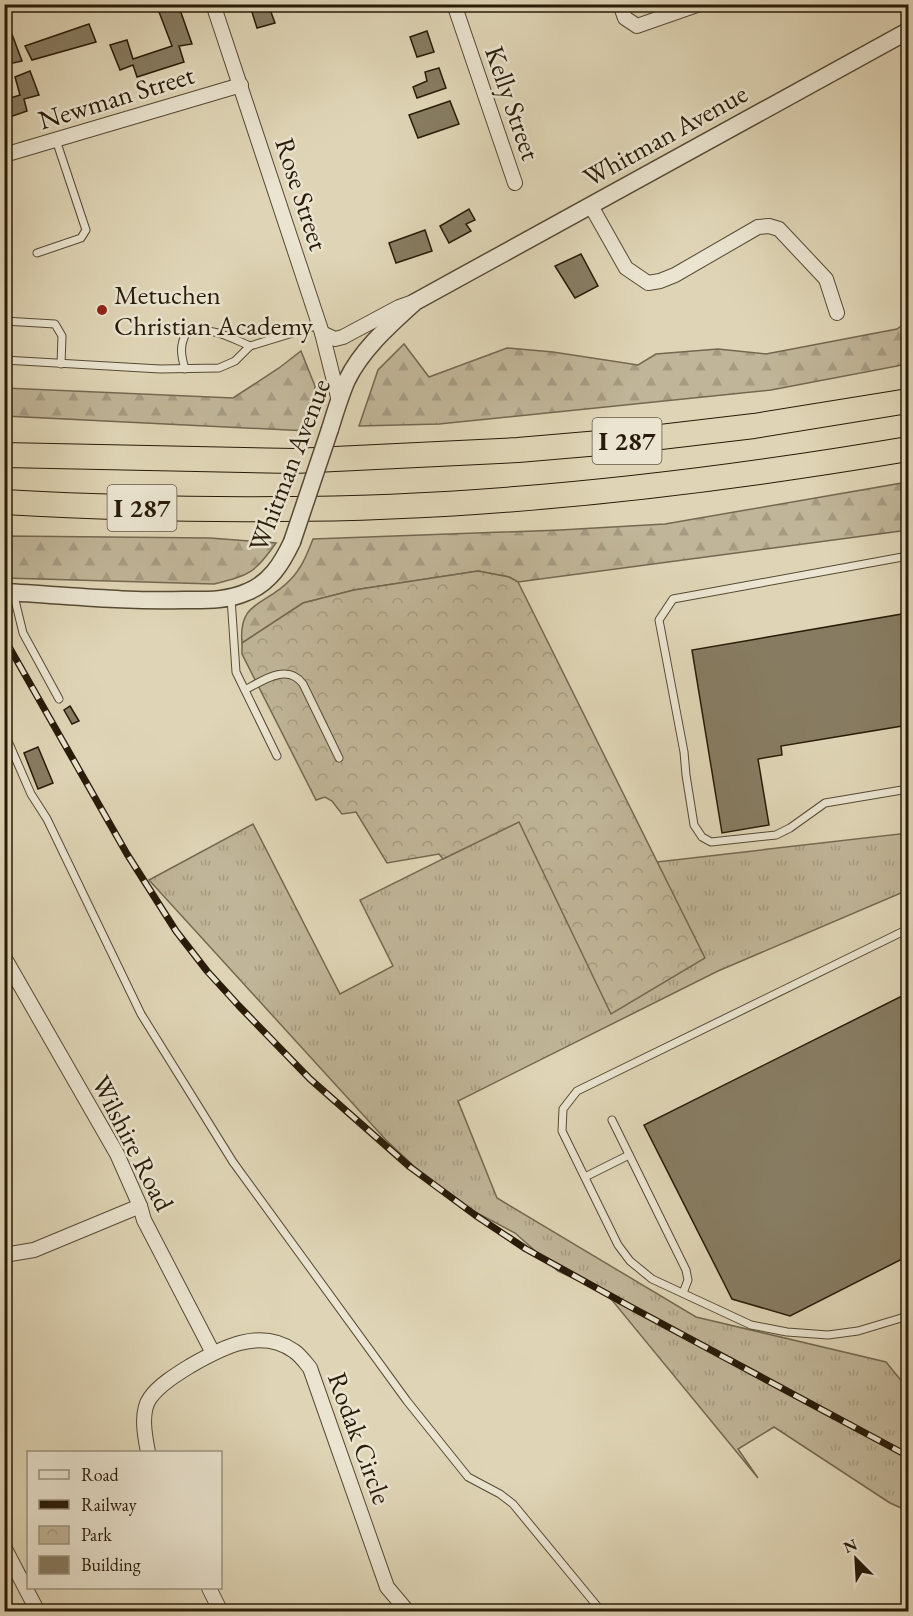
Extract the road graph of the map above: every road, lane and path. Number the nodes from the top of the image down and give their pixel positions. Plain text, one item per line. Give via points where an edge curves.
1 (213, 4) edge
2 (454, 4) edge
3 (620, 4) edge
4 (700, 4) edge
5 (909, 31) edge
6 (240, 84) junction
7 (56, 140) junction
8 (4, 155) edge
9 (515, 183) dead end
10 (591, 206) junction
11 (37, 253) dead end
12 (415, 302) junction
13 (837, 313) dead end
14 (4, 321) edge
15 (321, 329) junction
16 (250, 346) junction
17 (4, 360) edge
18 (61, 364) junction
19 (185, 369) junction
20 (339, 401) junction
21 (909, 401) edge
22 (909, 449) edge
23 (4, 455) edge
24 (4, 502) edge
25 (909, 556) edge
26 (8, 592) edge
27 (231, 598) junction
28 (245, 690) junction
29 (59, 699) dead end
30 (4, 732) edge
31 (277, 756) dead end
32 (339, 758) dead end
33 (909, 789) edge
34 (909, 929) edge
35 (4, 957) edge
36 (612, 1120) dead end
37 (629, 1155) junction
38 (585, 1177) junction
39 (140, 1206) junction
40 (4, 1255) edge
41 (683, 1293) junction
42 (909, 1316) edge
43 (213, 1353) junction
44 (148, 1451) edge
45 (4, 1547) edge
46 (210, 1589) edge
47 (38, 1611) edge
48 (221, 1611) edge
49 (408, 1611) edge
50 (602, 1611) edge

1 - 6 street, Rose Street
2 - 9 street, Kelly Street
3 - 4 street via 625,18 636,26
5 - 10 street, Whitman Avenue
6 - 7 street, Newman Street
6 - 15 street, Rose Street
7 - 8 street, Newman Street
7 - 11 lane via 87,230 81,238
10 - 12 street, Whitman Avenue
10 - 13 street via 626,268 648,283 675,275 758,227 779,229 826,279
12 - 15 street, Whitman Avenue via 344,337 335,339
12 - 20 street, Whitman Avenue via 369,346 347,380
14 - 18 lane via 55,324 62,336
15 - 16 lane
15 - 20 street, Rose Street
16 - 19 lane via 236,361 219,368
16 - 19 lane via 213,331 187,332 181,351
17 - 18 lane
18 - 19 lane
20 - 27 street, Whitman Avenue, bridge via 280,567 249,592
21 - 23 highway, I 287 via 754,426 506,451 294,461
22 - 24 highway, I 287 via 700,481 440,503 279,509
25 - 33 lane via 673,599 660,620 694,825 702,837 711,842 776,835 825,802
26 - 27 street, Whitman Avenue via 156,601
26 - 29 lane via 23,633
27 - 28 lane via 236,672
28 - 31 lane
28 - 32 lane via 276,675 294,674 303,684
30 - 50 lane via 141,1014 233,1162 468,1477 513,1504
34 - 38 lane via 577,1091 563,1109 562,1131
35 - 39 street, Wilshire Road via 117,1154
36 - 37 lane
37 - 38 lane
37 - 41 lane via 686,1270
38 - 41 lane via 618,1245 630,1261 652,1279
39 - 40 street via 34,1250
39 - 43 street, Wilshire Road
41 - 42 lane via 751,1325 787,1332 828,1335
43 - 44 street, Rodak Circle via 176,1375 150,1398 145,1410
43 - 49 street, Rodak Circle via 244,1341 266,1340 295,1352 310,1368 387,1587
45 - 47 street
46 - 48 street

